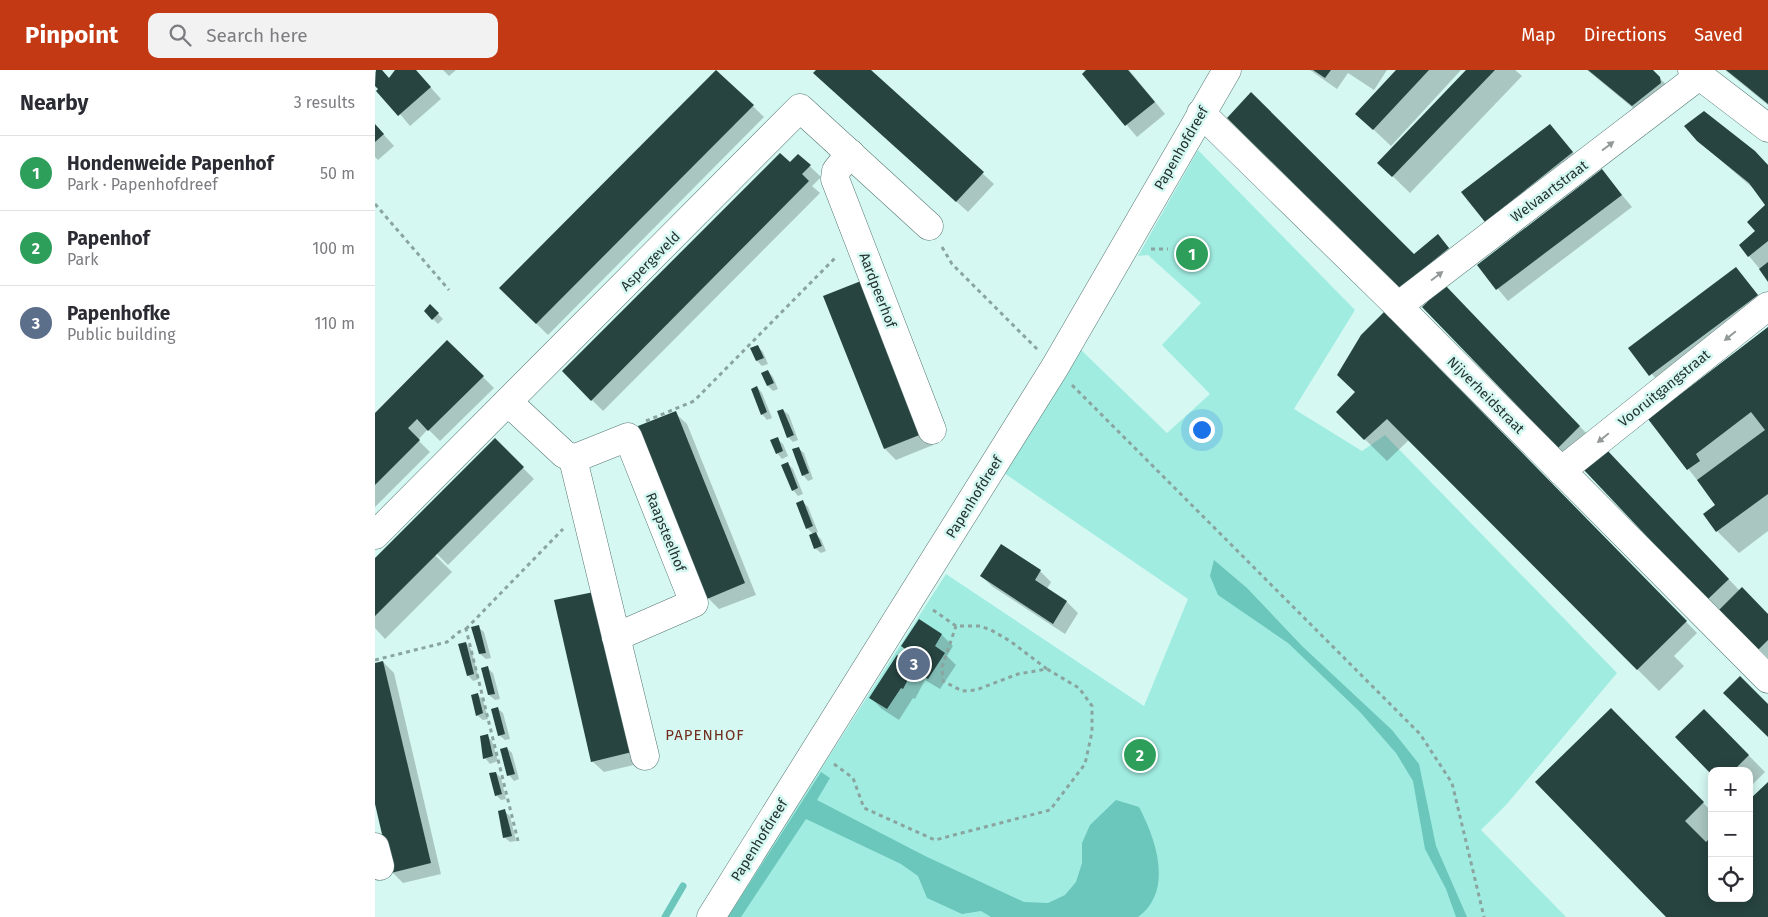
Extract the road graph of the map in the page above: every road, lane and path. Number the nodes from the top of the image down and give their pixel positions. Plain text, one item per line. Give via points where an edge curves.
1 (1227, 70) edge
2 (1696, 73) edge
3 (1201, 113) junction
4 (1768, 128) edge
5 (850, 154) junction
6 (375, 204) edge
7 (929, 226) joint
8 (857, 236) junction
9 (449, 290) dead end
10 (1398, 306) junction
11 (1768, 306) edge
12 (1055, 368) junction
13 (508, 402) junction
14 (932, 430) dead end
15 (628, 437) junction
16 (573, 459) junction
17 (1561, 471) junction
18 (585, 508) junction
19 (375, 535) edge
20 (912, 596) junction
21 (956, 626) junction
22 (466, 630) junction
23 (616, 637) junction
24 (375, 660) edge
25 (1047, 669) junction
26 (1768, 678) edge
27 (816, 750) junction
28 (645, 756) dead end
29 (518, 841) dead end
30 (711, 917) edge
31 (1485, 917) edge

1 - 3 street, Papenhofdreef
2 - 4 street
10 -> 2 street, Welvaartstraat
3 - 10 street, Nijverheidstraat
3 - 12 street, Papenhofdreef
5 - 7 street, Aspergeveld
5 - 8 street, Aardpeerhof via 836,170 835,179
5 - 13 street, Aspergeveld via 800,108
6 - 9 path
7 - 12 path via 952,264
8 - 14 street, Aardpeerhof
8 - 15 path via 694,400 633,426
10 - 17 street, Nijverheidstraat
11 -> 17 street, Vooruitgangstraat
12 - 20 street, Papenhofdreef
12 - 31 path via 1421,734 1452,783
13 - 16 street
13 - 19 street, Aspergeveld
15 - 16 street
15 - 23 street, Raapsteelhof via 694,603
16 - 18 street
17 - 26 street, Nijverheidstraat
18 - 22 path
18 - 23 street
20 - 21 path
20 - 27 street, Papenhofdreef
21 - 25 path via 980,626 991,630
21 - 25 path via 942,668 943,681 962,691 976,690 1018,674
22 - 24 path via 447,642
22 - 29 path
23 - 28 street
25 - 27 path via 1079,688 1092,706 1092,732 1085,764 1050,810 935,840 865,808 853,778
27 - 30 street, Papenhofdreef

